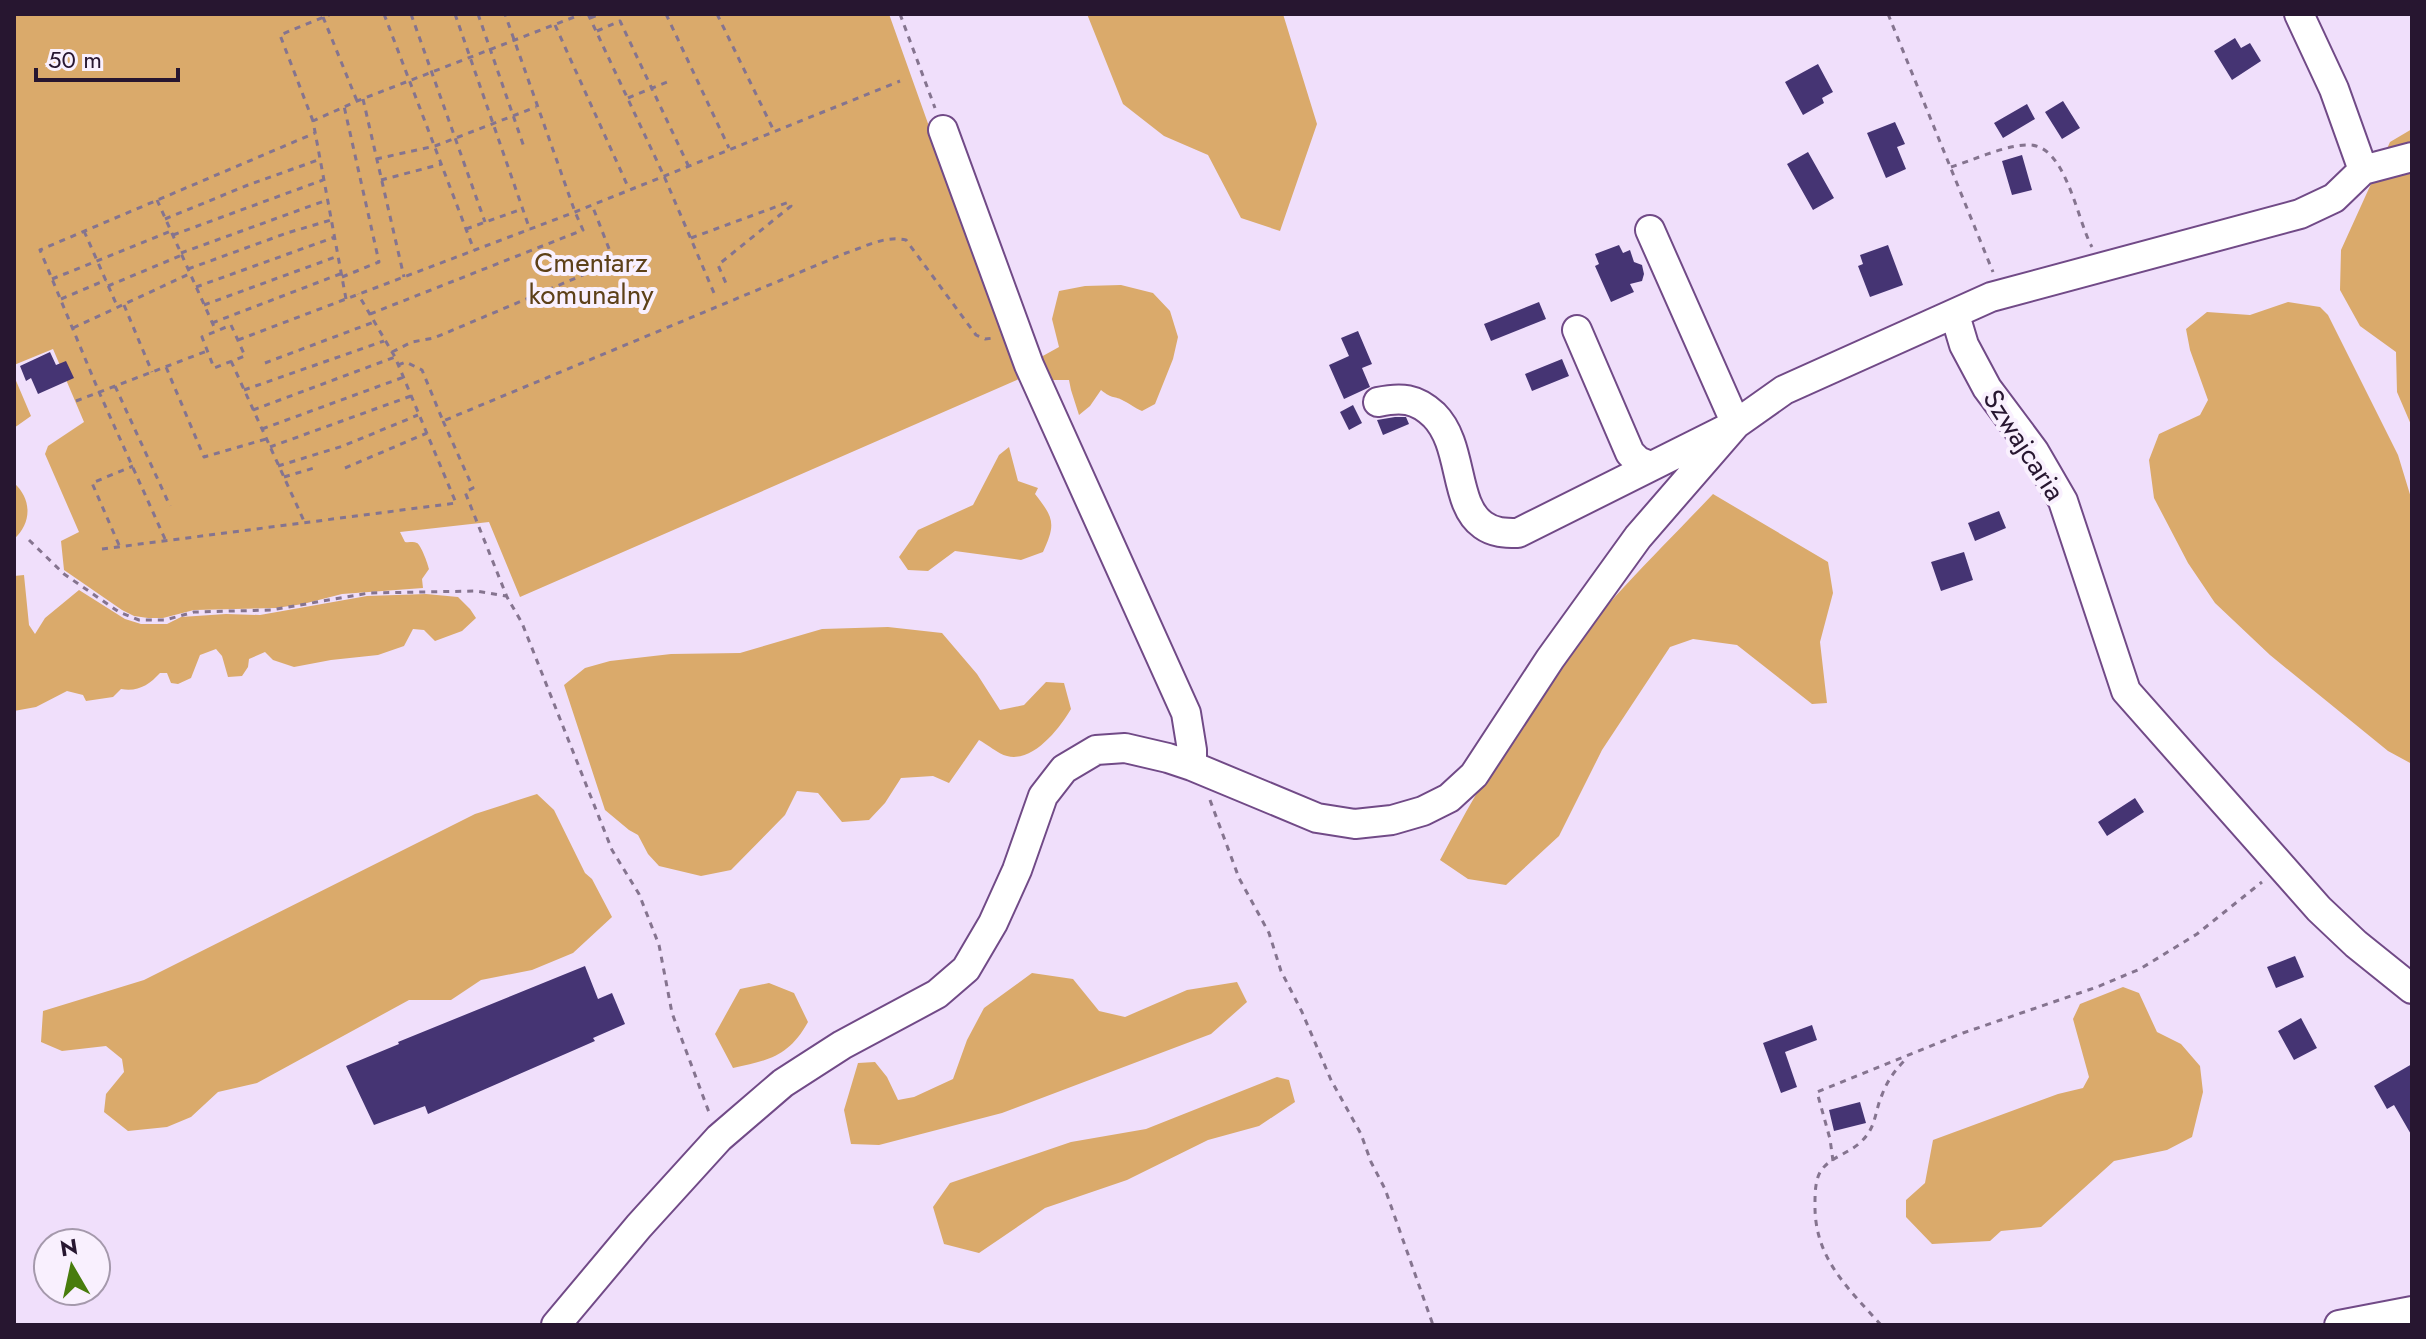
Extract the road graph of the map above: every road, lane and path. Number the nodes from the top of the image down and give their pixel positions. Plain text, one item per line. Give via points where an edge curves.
1 (331, 14) edge
2 (384, 14) edge
3 (411, 14) edge
4 (455, 14) edge
5 (478, 14) edge
6 (505, 14) edge
7 (582, 14) edge
8 (601, 14) edge
9 (666, 14) edge
10 (717, 14) edge
11 (900, 14) edge
12 (1888, 14) edge
13 (2299, 14) edge
14 (589, 16) edge
15 (323, 17) junction
16 (555, 25) junction
17 (597, 31) junction
18 (514, 41) junction
19 (490, 50) junction
20 (471, 58) junction
21 (433, 71) junction
22 (410, 80) junction
23 (672, 80) dead end
24 (900, 81) dead end
25 (651, 87) junction
26 (628, 98) junction
27 (363, 99) junction
28 (357, 101) junction
29 (344, 106) junction
30 (537, 107) junction
31 (512, 117) junction
32 (313, 121) junction
33 (494, 124) junction
34 (943, 130) joint
35 (774, 131) junction
36 (315, 133) junction
37 (457, 138) junction
38 (435, 146) junction
39 (524, 147) dead end
40 (730, 149) junction
41 (2412, 157) edge
42 (376, 159) junction
43 (320, 160) junction
44 (442, 164) junction
45 (688, 166) junction
46 (1951, 167) junction
47 (2363, 170) junction
48 (664, 176) junction
49 (324, 180) junction
50 (381, 180) junction
51 (629, 189) junction
52 (157, 200) junction
53 (327, 200) junction
54 (592, 205) junction
55 (522, 209) junction
56 (575, 212) junction
57 (165, 219) junction
58 (331, 220) junction
59 (485, 222) junction
60 (466, 229) junction
61 (530, 230) junction
62 (1650, 230) dead end
63 (84, 231) junction
64 (172, 233) junction
65 (335, 237) junction
66 (691, 238) junction
67 (474, 251) junction
68 (181, 254) junction
69 (338, 256) junction
70 (97, 261) junction
71 (2104, 267) junction
72 (189, 272) junction
73 (342, 275) junction
74 (404, 277) junction
75 (52, 279) junction
76 (106, 280) junction
77 (108, 286) junction
78 (196, 287) junction
79 (728, 288) dead end
80 (714, 293) dead end
81 (358, 294) junction
82 (2002, 294) junction
83 (61, 299) junction
84 (346, 299) junction
85 (124, 305) junction
86 (204, 305) junction
87 (118, 308) junction
88 (370, 314) junction
89 (1955, 315) junction
90 (374, 321) junction
91 (212, 323) junction
92 (73, 328) junction
93 (1577, 330) dead end
94 (216, 331) junction
95 (1018, 336) junction
96 (238, 340) junction
97 (386, 340) junction
98 (207, 351) junction
99 (392, 352) junction
100 (395, 357) junction
101 (231, 361) junction
102 (265, 363) dead end
103 (398, 365) junction
104 (166, 367) junction
105 (152, 372) junction
106 (404, 377) junction
107 (115, 386) junction
108 (244, 390) junction
109 (99, 392) junction
110 (411, 396) junction
111 (76, 401) dead end
112 (1378, 402) dead end
113 (253, 410) junction
114 (419, 414) junction
115 (443, 421) junction
116 (1736, 424) junction
117 (262, 429) junction
118 (427, 433) junction
119 (266, 439) junction
120 (270, 447) junction
121 (133, 466) junction
122 (278, 466) junction
123 (1650, 466) junction
124 (314, 468) dead end
125 (345, 468) dead end
126 (284, 477) junction
127 (170, 506) dead end
128 (304, 522) junction
129 (165, 539) junction
130 (29, 540) dead end
131 (119, 546) junction
132 (102, 549) dead end
133 (507, 597) junction
134 (1192, 766) junction
135 (2281, 867) junction
136 (2412, 989) edge
137 (1908, 1056) junction
138 (719, 1138) junction
139 (1833, 1161) junction
140 (2412, 1311) edge
141 (556, 1325) edge
142 (1433, 1325) edge
143 (1881, 1325) edge
144 (2339, 1325) edge

1 - 15 path
2 - 22 path
3 - 21 path
4 - 20 path
5 - 19 path
6 - 18 path
7 - 16 path
8 - 14 path
9 - 40 path
10 - 35 path
11 - 34 path
12 - 46 path
13 - 47 street
14 - 17 path
15 - 28 path
15 - 32 path via 280,35
16 - 18 path
16 - 51 path
17 - 25 path via 620,21
17 - 26 path
18 - 19 path
18 - 30 path
19 - 20 path
19 - 31 path
20 - 21 path
20 - 33 path
21 - 22 path
21 - 37 path
22 - 27 path
22 - 38 path
23 - 25 path
24 - 35 path
25 - 26 path
25 - 45 path
26 - 48 path
27 - 28 path
27 - 42 path
28 - 29 path
29 - 32 path
29 - 73 path via 379,262
30 - 31 path
30 - 56 path
31 - 33 path
31 - 39 path
32 - 36 path
33 - 37 path
33 - 55 path
34 - 95 street
35 - 40 path
36 - 43 path
36 - 52 path
37 - 38 path
37 - 59 path
38 - 42 path
38 - 44 path
40 - 45 path
41 - 47 street
42 - 50 path
43 - 49 path
43 - 57 path
44 - 50 path
44 - 60 path
45 - 48 path
46 - 71 path via 2009,148 2046,149 2058,161
46 - 82 path
47 - 71 street via 2334,198 2300,214
48 - 51 path
48 - 66 path
49 - 53 path
49 - 64 path
50 - 74 path
51 - 54 path
52 - 57 path
52 - 63 path
53 - 58 path
53 - 68 path
54 - 56 path
54 - 99 path via 613,259 609,264
55 - 59 path
55 - 61 path
56 - 61 path
56 - 88 path via 583,230
57 - 64 path
58 - 65 path
58 - 72 path
59 - 60 path
60 - 67 path
61 - 67 path
62 - 116 street
63 - 70 path
63 - 75 path via 40,250
64 - 68 path
64 - 70 path
65 - 69 path
65 - 78 path
66 - 79 path via 789,202 791,206 718,265
66 - 80 path
67 - 74 path
68 - 72 path
68 - 77 path
69 - 73 path
69 - 86 path
70 - 75 path
70 - 76 path
71 - 82 street
72 - 78 path
72 - 85 path
73 - 84 path
73 - 91 path
74 - 81 path
75 - 83 path
76 - 77 path
76 - 83 path
77 - 87 path
78 - 86 path
81 - 84 path
81 - 88 path
82 - 89 street
83 - 92 path
84 - 96 path
85 - 87 path
85 - 105 path
86 - 91 path
87 - 92 path
88 - 90 path
89 - 116 street via 1784,390
89 - 135 street, Szwajcaria via 1987,388 2063,501 2069,552 2126,691
90 - 97 path
90 - 102 path
91 - 94 path
92 - 109 path
93 - 123 street via 1630,453
94 - 96 path via 231,325
94 - 98 path via 202,337
95 - 115 path via 976,335 906,240 896,238 846,253
95 - 134 street via 1186,713
96 - 101 path via 245,356
97 - 99 path
97 - 108 path
98 - 101 path via 214,368
98 - 104 path
99 - 100 path
100 - 103 path
100 - 113 path
101 - 108 path
103 - 106 path
103 - 115 path via 406,362 422,370
104 - 105 path
104 - 119 path via 204,457
105 - 107 path
106 - 110 path
106 - 117 path
107 - 109 path
107 - 127 path
108 - 113 path
109 - 111 path
109 - 121 path
110 - 114 path
110 - 120 path
112 - 123 street via 1416,401 1438,419 1450,438 1469,511 1497,532 1518,533
113 - 117 path
114 - 118 path
114 - 122 path
115 - 133 path via 473,488 465,492
116 - 123 street
116 - 134 street via 1638,537 1474,775 1449,798 1392,820 1355,824 1317,818
117 - 119 path
118 - 125 path
118 - 128 path via 456,503
119 - 120 path
120 - 122 path
121 - 129 path
121 - 131 path via 92,483
122 - 126 path
124 - 126 path
126 - 128 path
128 - 129 path
129 - 131 path
130 - 133 path via 64,574 139,620 271,610 369,593 476,591
131 - 132 path
133 - 138 path via 612,850 639,894 659,945 672,1013
134 - 138 street via 1125,748 1096,750 1064,769 1043,796 1017,870 966,969 937,994 783,1083
134 - 142 path via 1239,878 1269,933 1281,971 1385,1189
135 - 136 street, Szwajcaria via 2356,944
135 - 137 path via 2197,934 2140,969
137 - 139 path via 1891,1075 1869,1132
137 - 139 path via 1817,1092
138 - 141 street
139 - 143 path via 1818,1178 1817,1233 1834,1271
140 - 144 street

